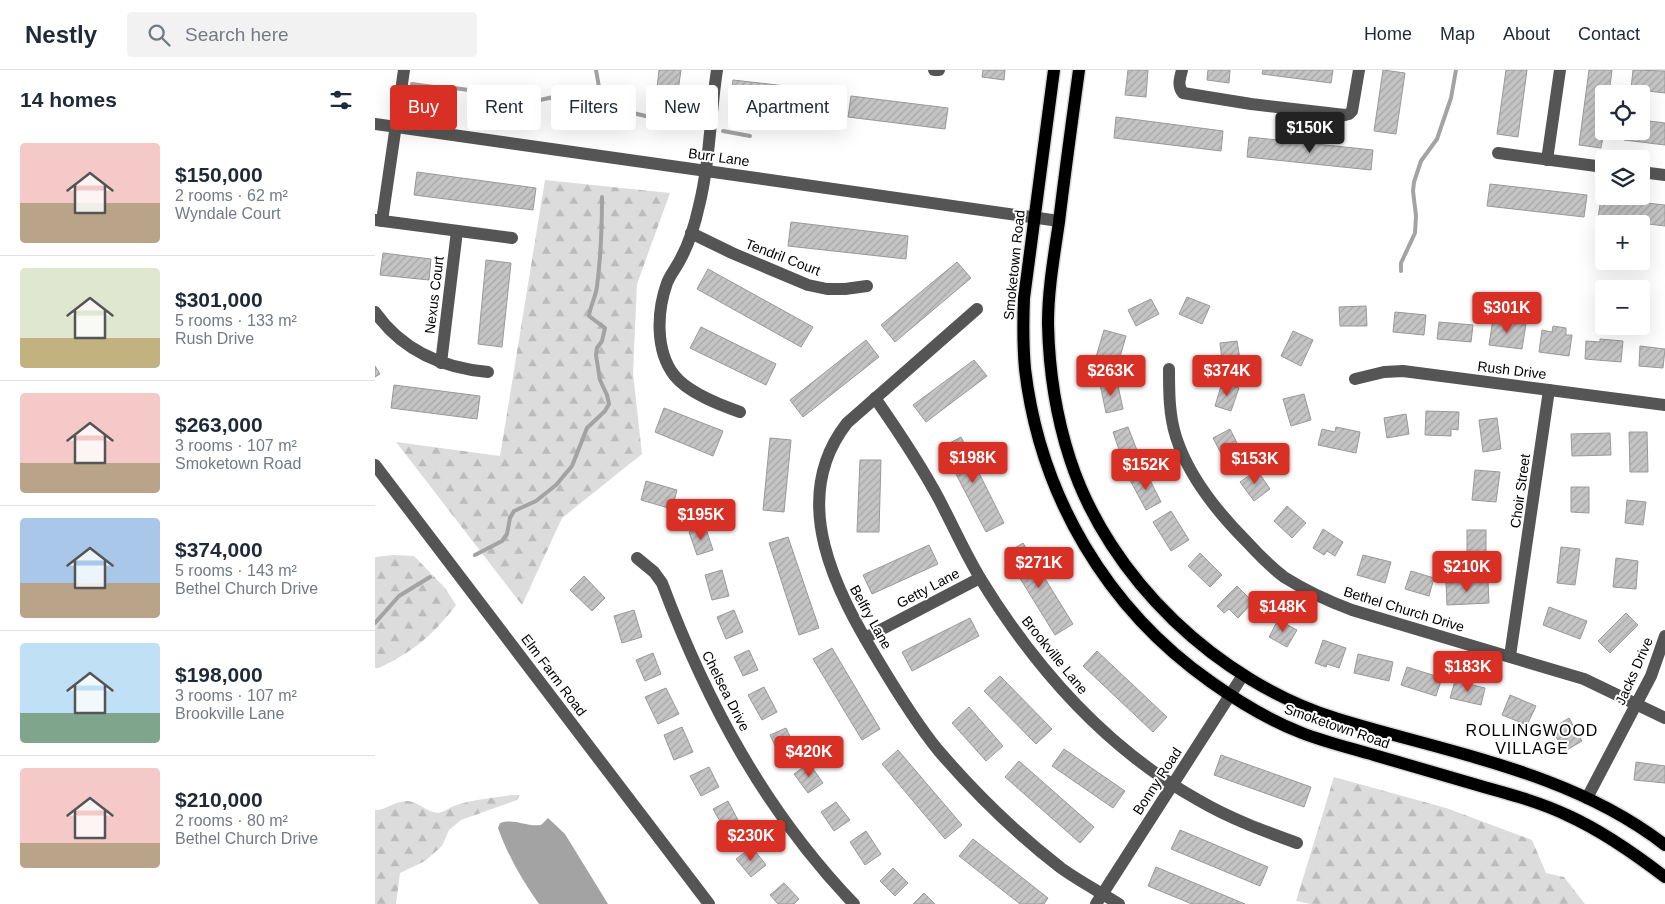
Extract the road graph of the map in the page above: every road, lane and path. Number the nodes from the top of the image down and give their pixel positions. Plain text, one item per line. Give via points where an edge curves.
1 (404, 70) edge
2 (717, 70) edge
3 (934, 70) edge
4 (939, 70) edge
5 (1054, 70) edge
6 (1079, 70) edge
7 (1181, 70) edge
8 (1359, 70) edge
9 (1560, 70) edge
10 (402, 85) edge
11 (375, 124) edge
12 (390, 126) edge
13 (394, 130) edge
14 (417, 130) edge
15 (1498, 153) dead end
16 (1547, 160) junction
17 (1595, 166) edge
18 (705, 170) junction
19 (1650, 174) edge
20 (1665, 176) edge
21 (1034, 217) junction
22 (379, 220) edge
23 (1059, 221) junction
24 (457, 231) junction
25 (691, 233) junction
26 (512, 238) dead end
27 (867, 286) dead end
28 (977, 308) dead end
29 (375, 312) edge
30 (441, 363) junction
31 (1169, 369) dead end
32 (488, 372) dead end
33 (1355, 379) dead end
34 (1549, 390) junction
35 (875, 398) junction
36 (1665, 405) edge
37 (740, 412) dead end
38 (375, 465) edge
39 (637, 558) dead end
40 (980, 578) junction
41 (1665, 636) edge
42 (865, 638) junction
43 (1510, 656) junction
44 (1243, 675) junction
45 (1229, 696) junction
46 (1637, 704) junction
47 (1665, 718) edge
48 (1172, 784) junction
49 (1587, 798) junction
50 (1297, 843) dead end
51 (1665, 845) edge
52 (1665, 877) edge
53 (1100, 899) edge
54 (709, 904) edge
55 (854, 904) edge
56 (1119, 904) edge

1 - 10 street
2 - 18 street
3 - 4 street
5 - 21 main road, Smoketown Road
6 - 23 main road, Smoketown Road
7 - 8 street via 1179,86 1183,93 1345,115 1353,111
9 - 16 street
11 - 12 street, Burr Lane
13 - 22 street
14 - 18 street, Burr Lane
15 - 16 street
16 - 17 street
18 - 21 street, Burr Lane
18 - 25 street
19 - 20 street
21 - 23 street, Burr Lane
21 - 45 main road, Smoketown Road via 1024,298 1025,369 1040,444 1050,474 1078,538 1101,573 1146,629
22 - 24 street
23 - 44 main road, Smoketown Road via 1049,294 1049,349 1060,426 1081,489 1134,577 1159,606 1186,632
24 - 26 street
24 - 30 street, Nexus Court
25 - 27 street, Tendril Court via 808,285 827,289
25 - 37 street via 662,300 660,332 663,350 675,376 681,381 712,402
28 - 35 street, Belfry Lane
29 - 30 street, Nexus Court via 407,346
30 - 32 street, Nexus Court
31 - 43 street, Bethel Church Drive via 1171,415 1185,462 1215,506 1282,575 1326,600 1352,610
33 - 34 street, Rush Drive via 1403,371
34 - 36 street, Rush Drive
34 - 43 street, Choir Street
35 - 40 street, Brookville Lane via 939,499
35 - 42 street, Belfry Lane via 847,423 829,450 823,467 819,514 829,564
38 - 54 street, Elm Farm Road
39 - 55 street, Chelsea Drive via 662,583 697,670 746,762 808,852
40 - 42 street, Getty Lane
40 - 48 street, Brookville Lane via 1032,655 1058,686 1116,743
41 - 46 street, Jacks Drive
42 - 53 street, Belfry Lane via 924,731 959,773 1005,819
43 - 46 street, Bethel Church Drive via 1584,679
44 - 45 street, Bonny Road
44 - 49 main road, Smoketown Road via 1299,705 1525,773
45 - 48 street, Bonny Road
45 - 52 main road, Smoketown Road via 1302,733 1568,815 1637,855
46 - 47 street, Bethel Church Drive
46 - 49 street, Jacks Drive
48 - 50 street, Brookville Lane via 1200,802
48 - 53 street, Bonny Road
49 - 51 main road, Smoketown Road via 1645,830
53 - 56 street, Belfry Lane

